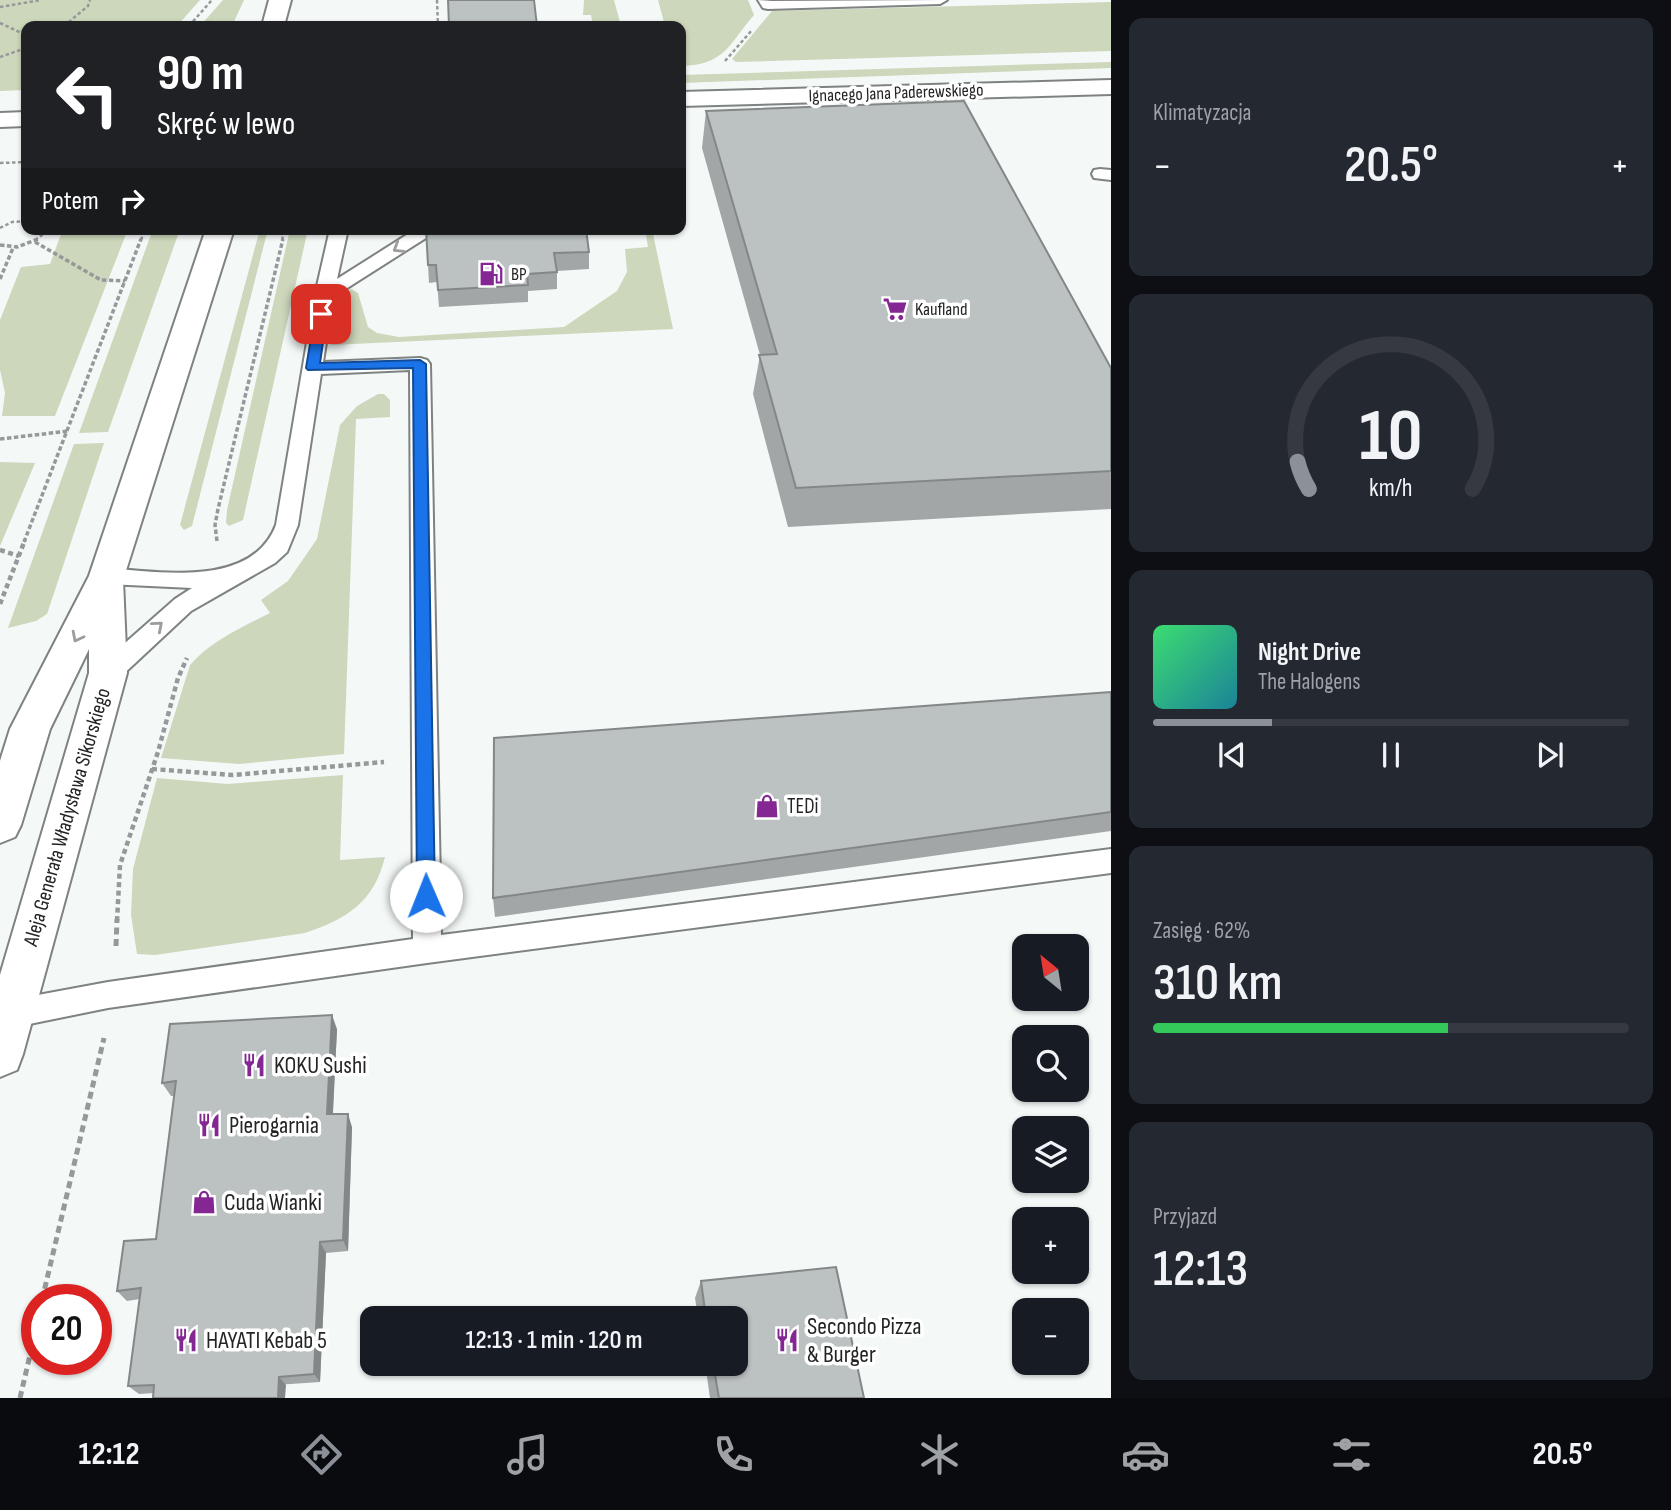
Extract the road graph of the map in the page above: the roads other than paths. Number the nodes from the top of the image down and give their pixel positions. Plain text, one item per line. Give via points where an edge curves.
1 (280, 0) edge
2 (765, 0) edge
3 (940, 0) edge
4 (274, 21) edge
5 (1111, 87) edge
6 (686, 99) edge
7 (21, 119) edge
8 (0, 120) edge
9 (218, 235) edge
10 (338, 235) edge
11 (419, 235) edge
12 (324, 295) junction
13 (313, 368) junction
14 (235, 574) junction
15 (107, 576) junction
16 (108, 673) junction
17 (0, 825) edge
18 (1111, 861) edge
19 (427, 950) junction
20 (4, 1028) edge

1 - 4 street
2 - 3 lane via 768,5
5 - 6 street, Ignacego Jana Paderewskiego
7 - 8 street
9 - 15 street, Aleja Generała Władysława Sikorskiego
10 - 12 lane
11 -> 12 lane
12 - 13 lane
13 - 14 lane via 284,535 267,557
13 - 19 lane via 420,364
14 - 15 lane via 177,580
16 -> 14 lane via 183,605
15 - 16 street, Aleja Generała Władysława Sikorskiego
15 -> 17 street, Aleja Generała Władysława Sikorskiego via 30,729
16 - 20 street, Aleja Generała Władysława Sikorskiego
18 - 19 lane
19 - 20 lane via 108,995

